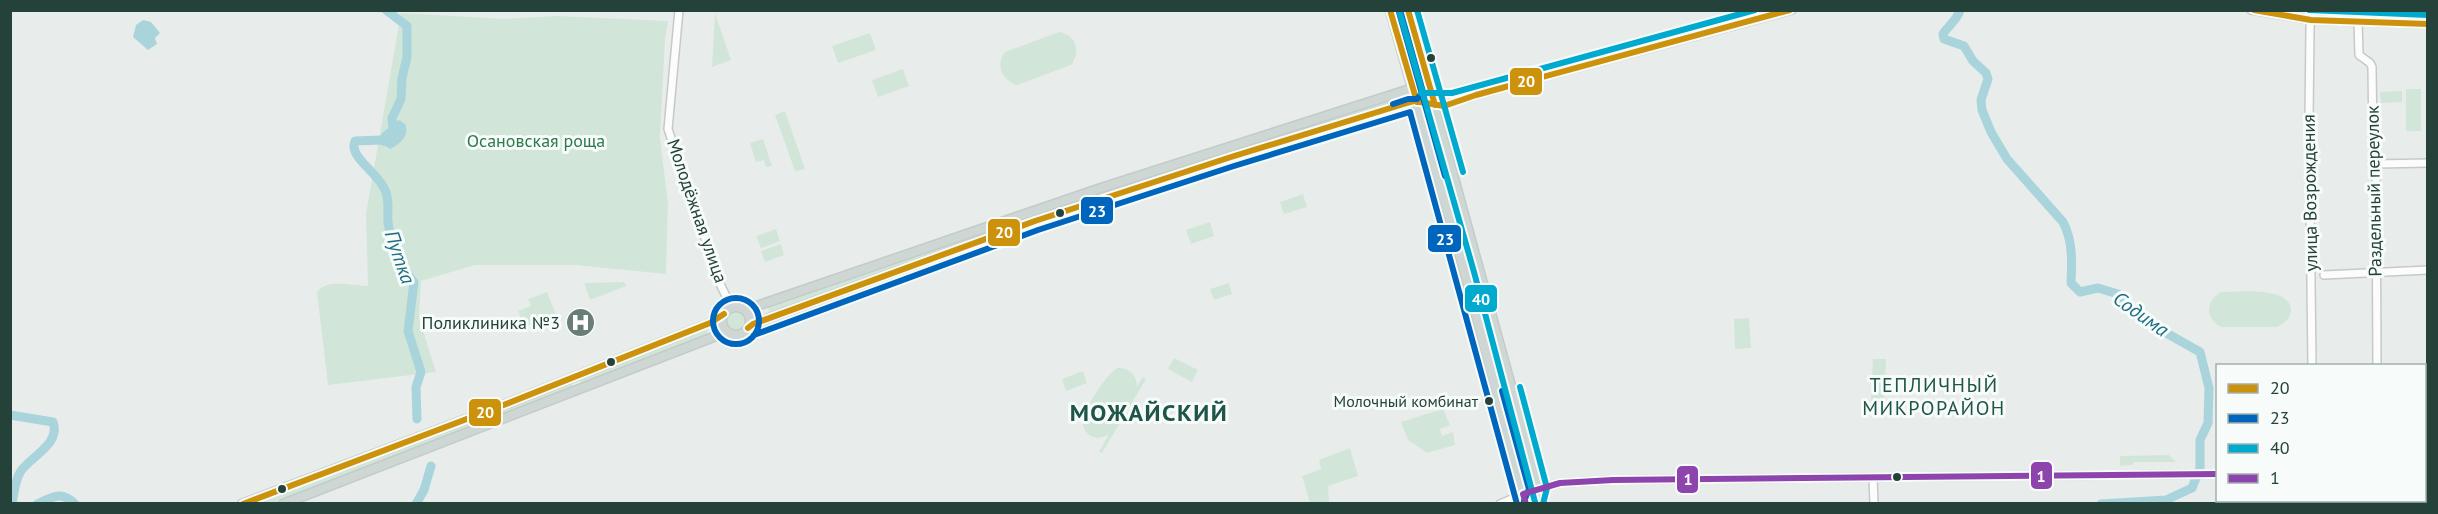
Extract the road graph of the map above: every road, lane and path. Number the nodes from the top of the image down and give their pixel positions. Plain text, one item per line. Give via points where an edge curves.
1 (679, 10) edge
2 (1390, 10) edge
3 (1408, 10) edge
4 (1792, 10) edge
5 (2251, 10) edge
6 (2312, 10) edge
7 (2311, 20) junction
8 (2358, 22) junction
9 (2427, 24) edge
10 (1424, 65) junction
11 (1408, 69) junction
12 (1414, 91) junction
13 (1432, 94) junction
14 (1476, 95) junction
15 (1418, 102) junction
16 (1435, 105) junction
17 (1442, 130) junction
18 (1278, 131) junction
19 (1427, 135) junction
20 (1280, 141) junction
21 (2427, 163) edge
22 (2376, 164) junction
23 (2427, 270) edge
24 (2375, 272) junction
25 (2324, 275) dead end
26 (730, 304) dead end
27 (745, 310) junction
28 (724, 314) junction
29 (748, 328) junction
30 (730, 333) junction
31 (2312, 364) edge
32 (2377, 364) edge
33 (1509, 380) junction
34 (1495, 383) junction
35 (2216, 474) edge
36 (1873, 478) junction
37 (1538, 489) junction
38 (1523, 494) junction
39 (242, 504) edge
40 (283, 504) edge
41 (1500, 504) edge
42 (1526, 504) edge
43 (1533, 504) edge
44 (1874, 504) edge

1 - 26 street, Молодёжная улица via 668,129
2 - 11 main road
3 - 10 main road
4 - 14 street
5 - 7 street
6 - 7 street, улица Возрождения
7 - 8 street
7 - 31 street, улица Возрождения
8 - 9 street
8 - 22 street, Раздельный переулок via 2359,55 2372,67
10 - 11 main road via 1419,73
10 - 13 main road
11 - 12 main road
12 - 13 street
12 - 15 main road
12 - 18 main road
13 - 14 street
13 - 16 main road
14 - 16 street
15 - 16 street
15 - 19 main road
15 - 20 main road
16 - 17 main road
17 - 19 main road via 1434,127
17 - 33 main road
18 - 20 main road via 1285,136
18 - 27 main road
19 - 34 main road
20 - 29 main road via 1018,227
21 - 22 street
22 - 24 street, Раздельный переулок
23 - 24 street
24 - 25 street
24 - 32 street, Раздельный переулок
27 - 28 main road via 735,307
27 - 29 main road via 750,317
28 - 30 main road via 723,323
28 - 39 main road via 511,402
29 - 30 main road via 741,334
30 - 40 main road
33 - 34 main road
33 - 37 main road
34 - 38 main road
35 - 36 street
36 - 37 street via 1613,480 1560,483
36 - 44 street
37 - 38 main road
37 - 43 main road
38 - 41 street
38 - 42 main road

